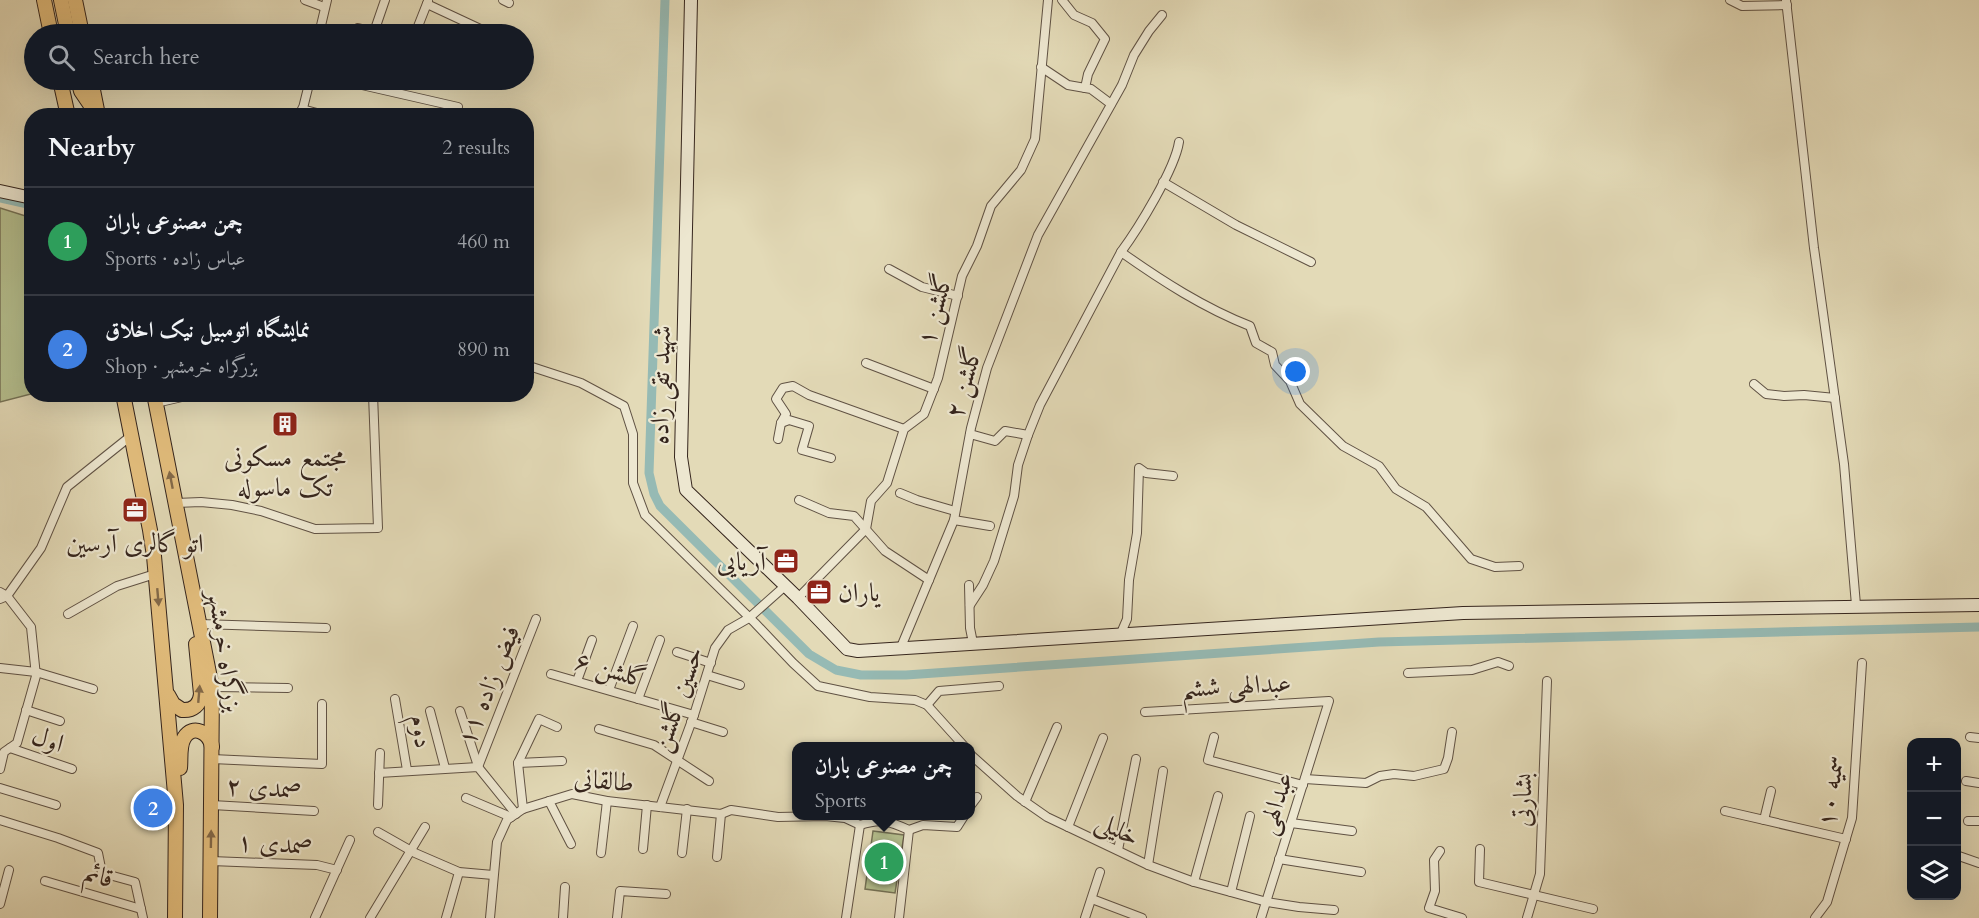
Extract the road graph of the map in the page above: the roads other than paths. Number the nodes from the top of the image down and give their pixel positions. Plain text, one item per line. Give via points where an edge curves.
1 (44, 0) edge
2 (61, 0) edge
3 (75, 0) edge
4 (306, 0) edge
5 (385, 0) edge
6 (691, 0) edge
7 (1048, 0) edge
8 (1062, 0) edge
9 (1730, 0) edge
10 (428, 2) edge
11 (325, 3) edge
12 (1786, 3) edge
13 (1162, 15) dead end
14 (49, 24) edge
15 (72, 24) edge
16 (75, 24) edge
17 (321, 24) edge
18 (379, 24) edge
19 (419, 24) edge
20 (471, 24) edge
21 (1041, 67) junction
22 (1085, 88) junction
23 (62, 90) edge
24 (80, 90) edge
25 (93, 90) edge
26 (308, 90) edge
27 (384, 90) edge
28 (1111, 104) junction
29 (458, 107) dead end
30 (66, 108) edge
31 (92, 108) edge
32 (96, 108) edge
33 (303, 108) edge
34 (1179, 142) dead end
35 (1163, 182) junction
36 (0, 191) edge
37 (24, 196) edge
38 (1121, 252) junction
39 (1311, 262) dead end
40 (889, 268) dead end
41 (958, 296) junction
42 (866, 363) dead end
43 (534, 368) edge
44 (1754, 384) dead end
45 (934, 389) junction
46 (1835, 398) junction
47 (125, 402) edge
48 (156, 402) edge
49 (373, 402) edge
50 (781, 423) junction
51 (904, 429) junction
52 (970, 434) junction
53 (132, 435) junction
54 (1028, 435) junction
55 (778, 439) dead end
56 (831, 458) dead end
57 (1173, 476) dead end
58 (900, 493) dead end
59 (799, 500) dead end
60 (176, 503) junction
61 (955, 515) junction
62 (990, 526) dead end
63 (866, 529) junction
64 (186, 555) junction
65 (1519, 566) dead end
66 (155, 574) junction
67 (929, 580) junction
68 (969, 585) dead end
69 (785, 586) junction
70 (2, 596) edge
71 (798, 598) junction
72 (970, 605) junction
73 (1856, 605) junction
74 (1979, 605) edge
75 (68, 614) dead end
76 (749, 618) junction
77 (536, 619) dead end
78 (200, 624) junction
79 (633, 626) dead end
80 (326, 628) dead end
81 (1121, 633) junction
82 (591, 640) dead end
83 (660, 640) dead end
84 (973, 643) junction
85 (901, 647) junction
86 (677, 652) dead end
87 (711, 663) junction
88 (1862, 663) dead end
89 (1509, 666) dead end
90 (0, 668) edge
91 (36, 672) junction
92 (1408, 673) dead end
93 (551, 674) dead end
94 (707, 675) junction
95 (577, 681) junction
96 (1547, 681) dead end
97 (740, 685) dead end
98 (999, 686) dead end
99 (166, 687) junction
100 (212, 687) junction
101 (288, 688) dead end
102 (93, 689) dead end
103 (609, 690) junction
104 (395, 699) dead end
105 (638, 699) junction
106 (1329, 700) joint
107 (322, 704) dead end
108 (927, 705) junction
109 (26, 710) junction
110 (430, 711) dead end
111 (460, 711) dead end
112 (1145, 712) dead end
113 (692, 718) junction
114 (60, 722) dead end
115 (557, 727) dead end
116 (1057, 728) dead end
117 (599, 729) dead end
118 (723, 732) dead end
119 (1452, 732) dead end
120 (1214, 737) dead end
121 (1103, 738) dead end
122 (960, 742) edge
123 (10, 748) junction
124 (380, 753) dead end
125 (212, 754) junction
126 (975, 758) edge
127 (1136, 759) dead end
128 (562, 761) dead end
129 (678, 761) junction
130 (519, 764) junction
131 (478, 766) junction
132 (445, 768) junction
133 (0, 769) edge
134 (72, 769) dead end
135 (407, 771) junction
136 (1163, 771) dead end
137 (379, 773) junction
138 (709, 781) dead end
139 (1966, 781) dead end
140 (1304, 782) junction
141 (1979, 783) edge
142 (0, 788) edge
143 (1771, 791) dead end
144 (1218, 796) dead end
145 (977, 797) dead end
146 (466, 798) dead end
147 (975, 800) edge
148 (549, 801) junction
149 (607, 801) junction
150 (1025, 802) junction
151 (57, 805) dead end
152 (378, 805) dead end
153 (646, 805) junction
154 (212, 806) junction
155 (660, 807) junction
156 (687, 809) junction
157 (314, 811) dead end
158 (1725, 811) dead end
159 (517, 813) junction
160 (721, 814) junction
161 (1250, 816) dead end
162 (792, 818) edge
163 (0, 820) edge
164 (849, 820) edge
165 (961, 820) edge
166 (1764, 820) junction
167 (1968, 820) dead end
168 (1979, 821) edge
169 (1291, 823) junction
170 (860, 825) junction
171 (425, 827) dead end
172 (1068, 827) junction
173 (909, 830) junction
174 (1352, 831) dead end
175 (378, 832) dead end
176 (1846, 839) junction
177 (350, 840) dead end
178 (572, 843) dead end
179 (176, 844) junction
180 (643, 849) dead end
181 (1480, 849) dead end
182 (1118, 850) junction
183 (411, 851) junction
184 (1440, 851) dead end
185 (601, 853) dead end
186 (682, 853) dead end
187 (717, 857) dead end
188 (1961, 857) edge
189 (1279, 859) junction
190 (211, 861) junction
191 (1979, 863) edge
192 (1148, 865) junction
193 (9, 870) dead end
194 (337, 870) junction
195 (459, 872) junction
196 (1100, 872) dead end
197 (1361, 872) dead end
198 (493, 875) junction
199 (45, 880) dead end
200 (1194, 882) junction
201 (565, 887) dead end
202 (1231, 892) junction
203 (666, 894) dead end
204 (1534, 895) junction
205 (1092, 899) junction
206 (1267, 902) junction
207 (0, 904) edge
208 (1593, 909) dead end
209 (1334, 910) dead end
210 (142, 914) edge
211 (175, 918) edge
212 (210, 918) edge
213 (315, 918) edge
214 (370, 918) edge
215 (446, 918) edge
216 (490, 918) edge
217 (563, 918) edge
218 (617, 918) edge
219 (846, 918) edge
220 (899, 918) edge
221 (1085, 918) edge
222 (1142, 918) edge
223 (1261, 918) edge
224 (1462, 918) edge
225 (1527, 918) edge
226 (1815, 918) edge

1 - 14 highway
2 - 15 highway
3 - 16 highway
4 - 11 street
5 - 18 street
6 - 69 main road, شهید تقی زاده via 682,468 686,490
7 - 21 street, گلشن ۱
8 - 22 street via 1074,15 1092,23 1105,39
9 - 12 street via 1742,6
10 - 19 street
10 - 20 street
11 - 17 street
12 - 46 street
13 - 28 street, گلشن ۲ via 1134,56
21 - 22 street via 1068,85
21 - 41 street, گلشن ۱ via 1035,139 1021,170 991,206 962,276
22 - 28 street
23 - 30 highway
24 - 31 highway
25 - 32 highway
26 - 33 street
27 - 29 street
28 - 52 street, گلشن ۲ via 1038,235 997,338
34 - 35 street
35 - 38 street
35 - 39 street via 1236,225
36 - 37 main road
38 - 54 street
38 - 65 street via 1164,282 1250,326 1256,343 1272,352 1275,365 1290,381 1300,404 1343,446 1379,466 1396,489 1426,507 1471,559 1495,567
40 - 41 street via 922,287
41 - 45 street, گلشن ۱
42 - 45 street
43 - 76 street via 581,383 624,406 633,434 633,483 645,515
44 - 46 street via 1766,394
45 - 51 street, گلشن ۱ via 924,414
46 - 73 street
47 - 53 highway
60 -> 48 highway, بزرگراه خرمشهر
49 - 60 street via 378,528 315,529 232,505
50 - 51 street via 786,414 776,399 783,388 793,386
50 - 55 street
50 - 56 street via 789,420 809,426 802,450
51 - 63 street via 887,483 871,501
52 - 54 street via 995,441 1005,431
52 - 61 street, گلشن ۲
53 - 66 highway
53 - 70 street via 67,488 40,548
54 - 72 street via 994,561
57 - 81 street via 1146,473 1139,468 1137,533 1127,619
58 - 61 street
59 - 63 street via 829,513 854,516
60 - 64 highway, بزرگراه خرمشهر
61 - 62 street
61 - 67 street, گلشن ۲
63 - 67 street via 885,551
63 - 71 street
64 - 78 highway, بزرگراه خرمشهر
99 -> 64 highway via 171,702 179,709 190,710 200,701
66 - 75 street via 117,586
66 -> 99 highway
67 - 85 street, گلشن ۲
68 - 72 street
69 - 71 main road, شهید تقی زاده
69 - 76 street, حسین گلشن
70 - 91 street via 31,627
71 - 85 main road, شهید تقی زاده via 848,649
72 - 84 street
73 - 74 main road, شهید تقی زاده
73 - 81 main road, شهید تقی زاده via 1463,613
76 - 87 street, حسین گلشن via 728,630 715,648
76 - 108 street via 818,686
77 - 131 street, فیض زاده ۱۱
78 - 80 street
78 - 100 highway, بزرگراه خرمشهر
79 - 103 street
81 - 84 main road, شهید تقی زاده
82 - 95 street
83 - 105 street
84 - 85 main road, شهید تقی زاده
86 - 87 street
87 - 94 street, حسین گلشن
88 - 176 street, سمیه ۱۰ via 1852,818
89 - 92 street via 1498,662 1472,670
90 - 91 street
91 - 102 street
91 - 109 street
93 - 95 street, گلشن ۶
94 - 97 street
94 - 113 street, حسین گلشن
95 - 103 street, گلشن ۶
96 - 204 street, بشارتی via 1540,874
98 - 108 street via 939,691
99 - 179 highway
100 - 101 street
100 - 125 highway, بزرگراه خرمشهر
103 - 105 street, گلشن ۶
104 - 135 street, دوم
105 - 113 street, گلشن ۶
106 - 112 street, عبدالهی ششم
106 - 140 street, عبدالهی
107 - 125 street via 322,764
108 - 122 street
109 - 114 street
109 - 123 street via 17,743
110 - 132 street
111 - 131 street
113 - 118 street, گلشن ۶
113 - 129 street, حسین گلشن
115 - 130 street via 539,719
116 - 150 street
117 - 129 street via 654,745
119 - 140 street via 1444,768 1414,776 1380,776 1366,783
120 - 140 street via 1208,760
121 - 172 street
123 - 133 street via 4,752
123 - 134 street, اول
124 - 137 street
125 - 154 highway, بزرگراه خرمشهر
125 - 179 highway via 210,738 201,731 191,732 182,741
126 - 150 street, خلیلی
127 - 182 street
128 - 130 street
129 - 138 street
129 - 155 street, حسین گلشن
130 - 159 street
131 - 132 street
131 - 159 street
132 - 135 street
135 - 137 street
136 - 192 street
137 - 152 street
139 - 141 street
140 - 169 street, عبدالهی
142 - 151 street
143 - 166 street
144 - 200 street
145 - 147 street
146 - 159 street
148 - 149 street, طالقانی via 572,794
148 - 159 street, طالقانی
148 - 178 street
149 - 153 street, طالقانی
149 - 185 street
150 - 172 street, خلیلی
153 - 155 street, طالقانی
153 - 180 street
154 - 157 street, صمدی ۲
190 -> 154 highway, بزرگراه خرمشهر
155 - 156 street, طالقانی
156 - 160 street, طالقانی
156 - 186 street
158 - 166 street
159 - 198 street via 507,820 497,842
160 - 162 street, طالقانی via 730,810
160 - 187 street
161 - 202 street
163 - 210 street via 98,853 102,873 135,882
164 - 170 street, طالقانی
165 - 173 street via 957,827 923,825
166 - 176 street
167 - 168 street
169 - 174 street
169 - 189 street, عبدالهی
170 - 173 street via 889,820
170 - 219 street
171 - 183 street
172 - 182 street, خلیلی
173 - 220 street
175 - 183 street
176 - 226 street, سمیه ۱۰ via 1827,902
177 - 194 street
179 - 211 highway
181 - 204 street via 1479,882
182 - 192 street, خلیلی
183 - 195 street
183 - 214 street
184 - 224 street via 1434,860 1435,891 1429,908
188 - 191 street
189 - 197 street
189 - 206 street, عبدالهی
190 - 194 street, صمدی ۱ via 317,865
190 - 212 highway, بزرگراه خرمشهر
192 - 200 street, خلیلی
193 - 207 street
194 - 213 street
195 - 198 street
195 - 215 street
196 - 205 street
198 - 216 street
199 - 210 street, قائم
200 - 202 street, خلیلی
201 - 217 street
202 - 206 street, خلیلی
203 - 218 street via 620,891
204 - 208 street
204 - 225 street, بشارتی
205 - 221 street
205 - 222 street
206 - 209 street, خلیلی
206 - 223 street, عبدالهی

